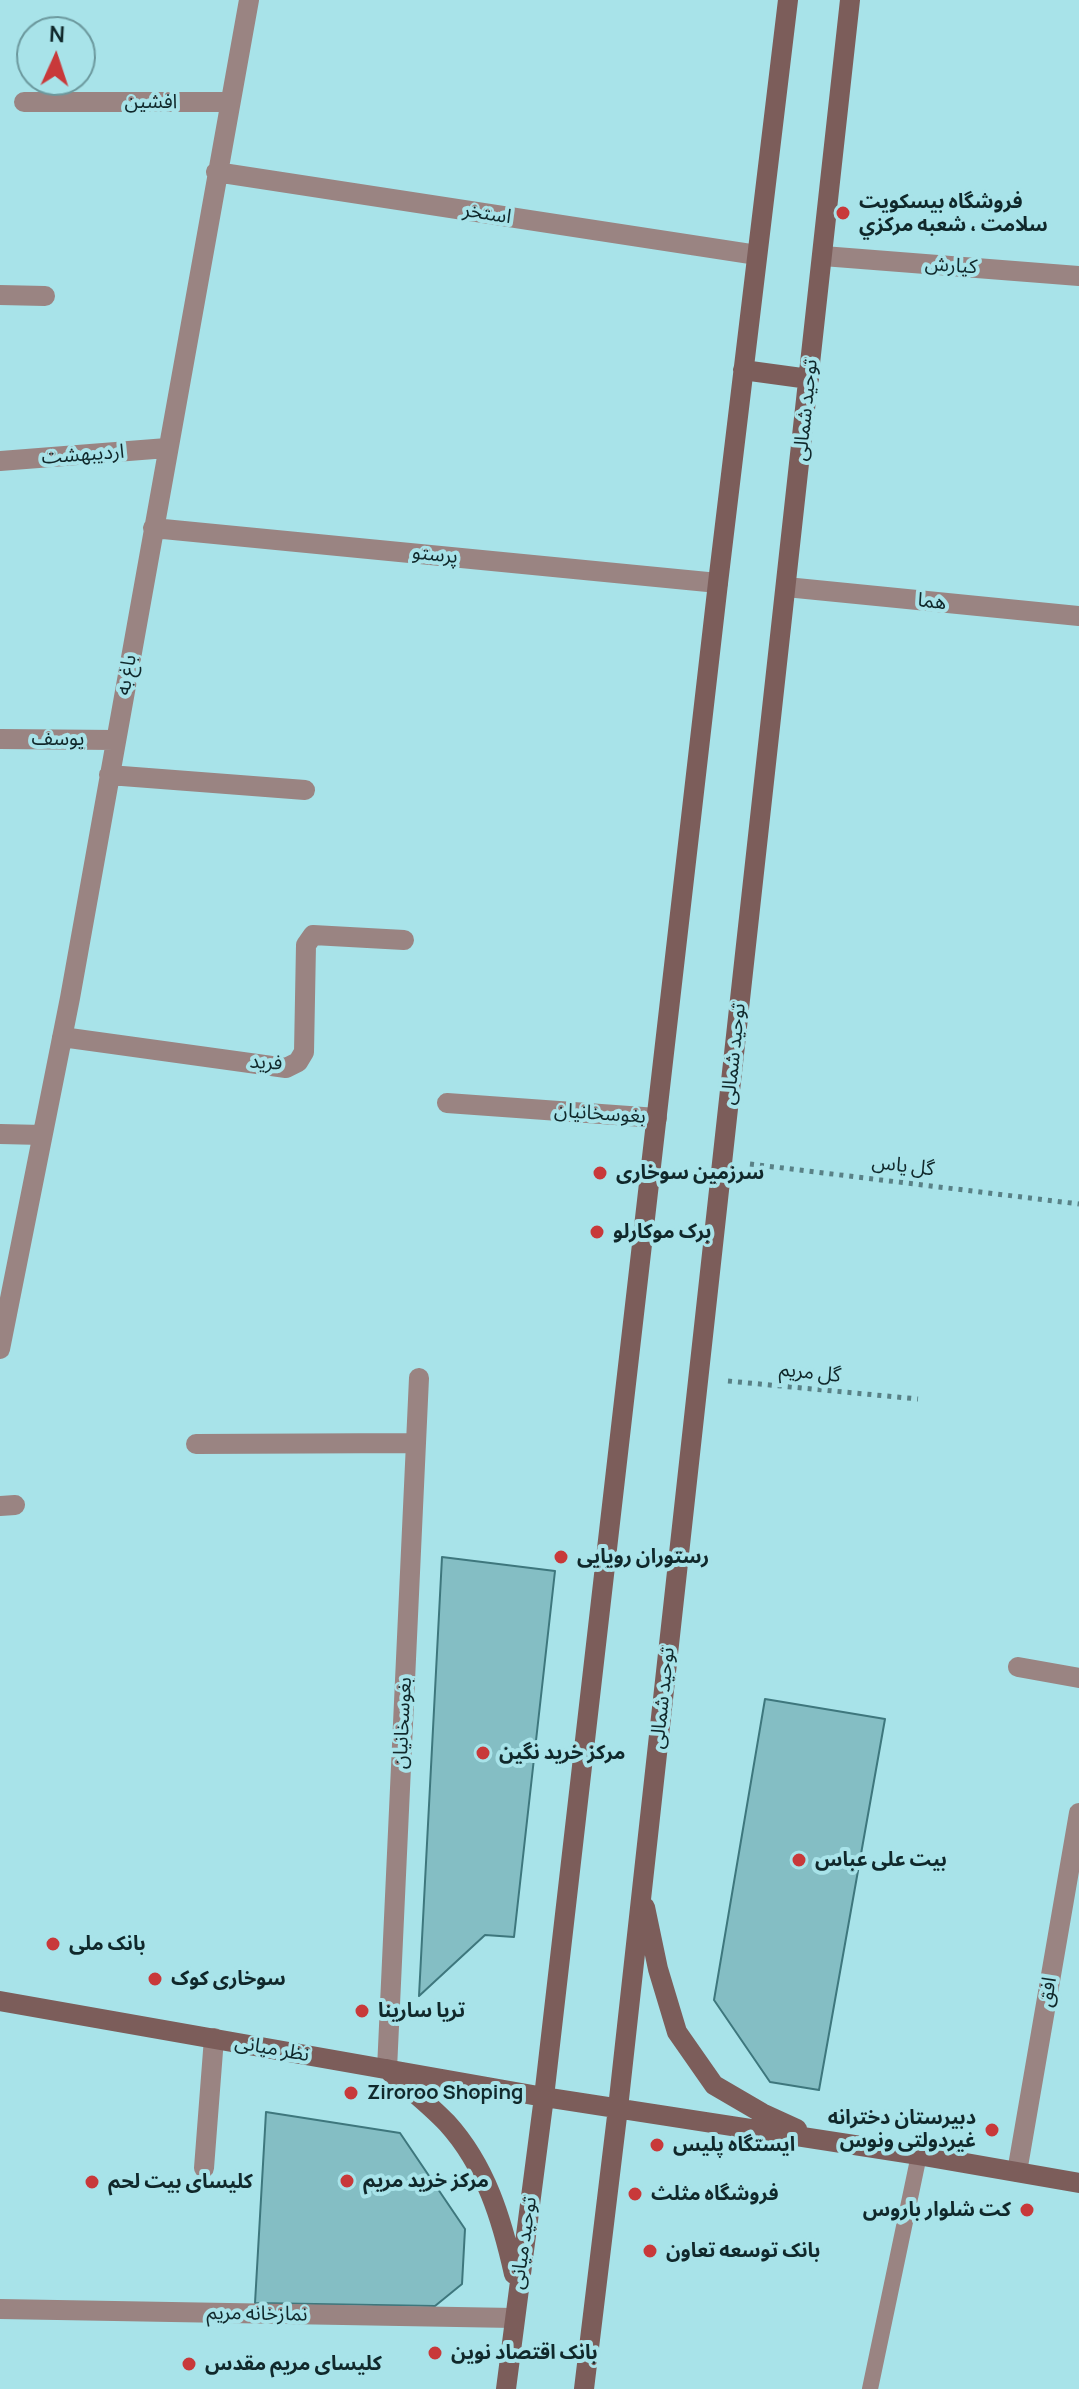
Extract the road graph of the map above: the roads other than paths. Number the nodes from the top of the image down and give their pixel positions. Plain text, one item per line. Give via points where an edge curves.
1 (249, 0) edge
2 (788, 0) edge
3 (850, 0) edge
4 (24, 102) dead end
5 (229, 102) junction
6 (216, 172) junction
7 (757, 255) junction
8 (823, 256) junction
9 (1079, 276) edge
10 (0, 295) edge
11 (45, 296) dead end
12 (743, 370) junction
13 (809, 379) junction
14 (167, 448) junction
15 (0, 461) edge
16 (153, 528) junction
17 (718, 583) junction
18 (786, 587) junction
19 (1079, 616) edge
20 (0, 739) edge
21 (115, 740) junction
22 (109, 775) junction
23 (305, 790) dead end
24 (404, 940) dead end
25 (62, 1037) junction
26 (447, 1103) dead end
27 (657, 1118) junction
28 (0, 1134) edge
29 (42, 1135) junction
30 (3, 1320) edge
31 (0, 1349) edge
32 (419, 1378) dead end
33 (416, 1443) junction
34 (196, 1444) dead end
35 (1018, 1667) dead end
36 (1079, 1678) edge
37 (1079, 1813) edge
38 (642, 1890) junction
39 (0, 2001) edge
40 (214, 2038) junction
41 (387, 2069) junction
42 (544, 2097) junction
43 (618, 2108) junction
44 (819, 2140) junction
45 (919, 2155) junction
46 (204, 2168) dead end
47 (1017, 2172) junction
48 (1079, 2183) edge
49 (517, 2288) junction
50 (0, 2309) edge
51 (514, 2318) junction
52 (506, 2389) edge
53 (584, 2389) edge
54 (870, 2389) edge

1 - 5 street, باغ به
2 - 7 main road
3 - 8 main road, توحید شمالی
4 - 5 street, افشین
5 - 6 street, باغ به
6 - 7 street, استخر
6 - 14 street, باغ به
7 - 12 main road
8 - 9 street, کیارش
8 - 13 main road, توحید شمالی
10 - 11 street
12 - 13 main road
12 - 17 main road
13 - 18 main road, توحید شمالی
14 - 15 street, اردیبهشت
14 - 16 street, باغ به
16 - 17 street, پرستو
16 - 21 street, باغ به
17 - 27 main road
18 - 19 street, هما
18 - 38 main road, توحید شمالی
20 - 21 street, یوسف
21 - 22 street, باغ به
22 - 23 street
22 - 25 street, باغ به
24 - 25 street, فرید via 313,935 306,945 304,1052 286,1068
25 - 29 street, باغ به
26 - 27 street, بغوسخانیان
27 - 42 main road
28 - 29 street
29 - 30 street, باغ به
30 - 31 street, باغ به
32 - 33 street, بغوسخانیان
33 - 34 street
33 - 41 street, بغوسخانیان
35 - 36 street
37 - 47 street, افق
38 - 43 main road, توحید شمالی
38 - 44 main road via 677,2032 714,2085
39 - 40 main road, نظر میانی
40 - 41 main road, نظر میانی
40 - 46 street
41 - 42 main road, نظر میانی
41 - 49 main road via 447,2124 480,2170 502,2220
42 - 43 main road, نظر میانی
42 - 49 main road, توحید میانی
43 - 44 main road, نظر میانی
43 - 53 main road
44 - 45 main road, نظر میانی
45 - 47 main road, نظر میانی
45 - 54 lane
47 - 48 main road, نظر میانی
49 - 51 main road, توحید میانی
50 - 51 street, نمازخانه مریم
51 - 52 main road, توحید میانی

